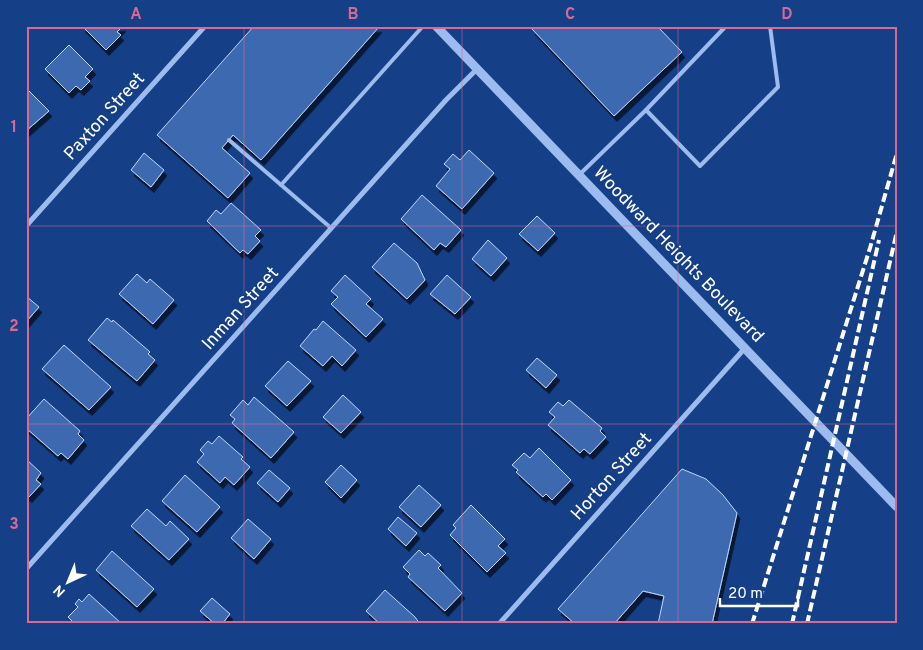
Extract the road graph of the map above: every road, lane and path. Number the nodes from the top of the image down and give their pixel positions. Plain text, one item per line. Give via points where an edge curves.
1 (205, 26) edge
2 (423, 26) edge
3 (436, 26) edge
4 (726, 26) edge
5 (770, 26) edge
6 (477, 69) junction
7 (646, 110) junction
8 (229, 140) dead end
9 (579, 176) junction
10 (281, 185) junction
11 (26, 226) edge
12 (331, 228) junction
13 (745, 348) junction
14 (897, 507) edge
15 (26, 569) edge
16 (499, 624) edge

1 - 11 street, Paxton Street
2 - 10 lane
3 - 6 street, Woodward Heights Boulevard
4 - 7 lane
5 - 7 lane via 778,87 700,166
6 - 9 street, Woodward Heights Boulevard
6 - 12 street, Inman Street
7 - 9 lane
8 - 10 lane
9 - 13 street, Woodward Heights Boulevard
10 - 12 lane
12 - 15 street, Inman Street
13 - 14 street, Woodward Heights Boulevard
13 - 16 street, Horton Street

